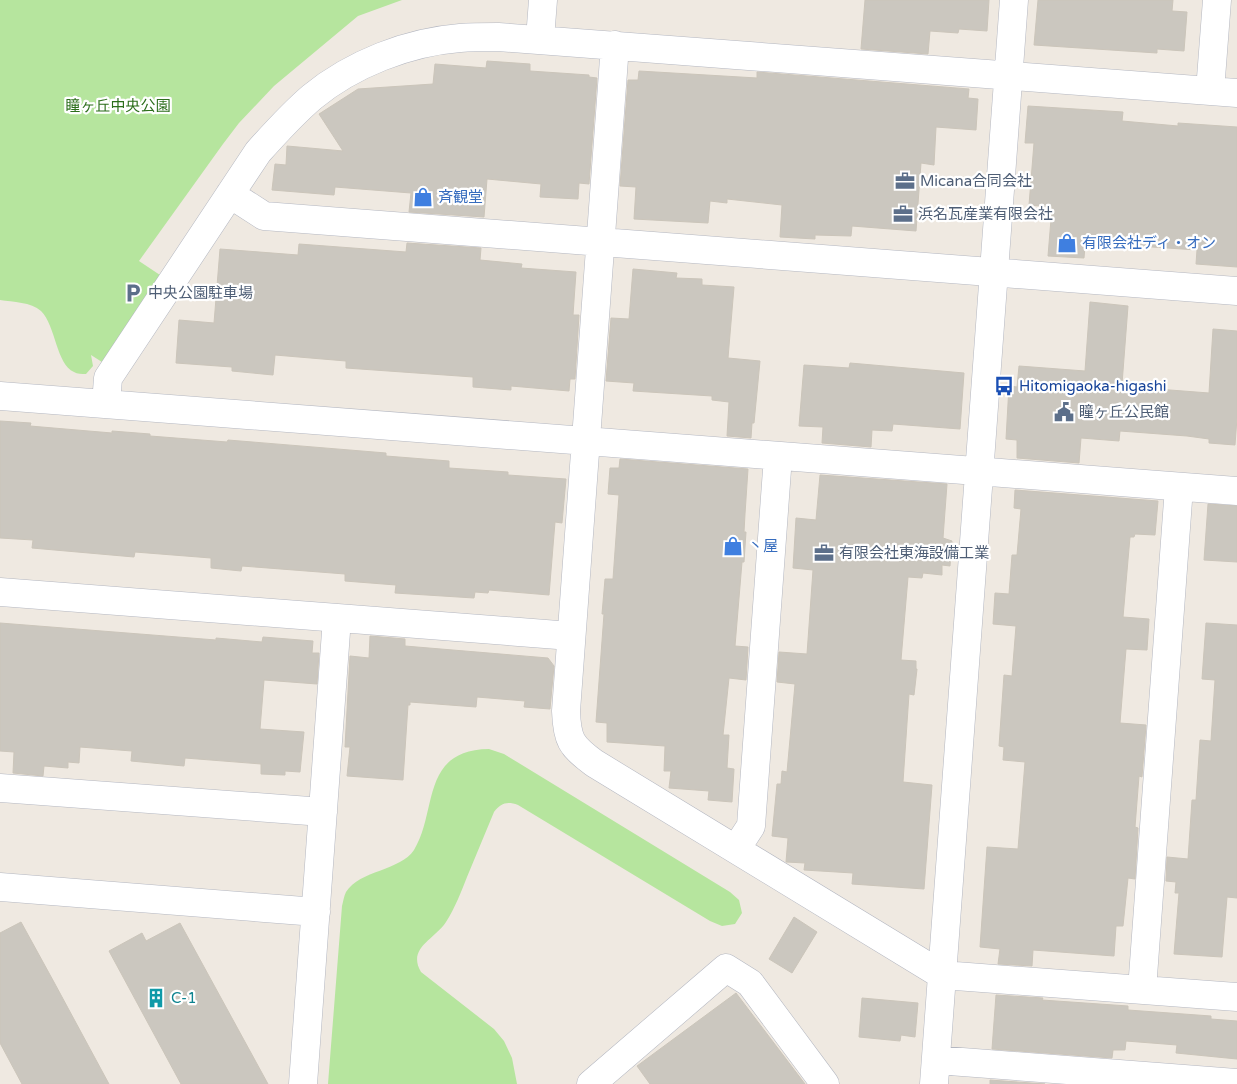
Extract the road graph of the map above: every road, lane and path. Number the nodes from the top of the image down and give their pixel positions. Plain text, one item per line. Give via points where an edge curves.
1 (543, 0) edge
2 (1014, 0) edge
3 (1217, 0) edge
4 (540, 39) junction
5 (615, 45) junction
6 (1009, 75) junction
7 (1210, 91) junction
8 (1237, 93) edge
9 (230, 194) junction
10 (600, 242) junction
11 (994, 272) junction
12 (1237, 291) edge
13 (0, 396) edge
14 (106, 404) junction
15 (586, 441) junction
16 (778, 456) junction
17 (979, 471) junction
18 (1179, 487) junction
19 (1237, 491) edge
20 (0, 592) edge
21 (337, 618) junction
22 (571, 636) junction
23 (0, 788) edge
24 (323, 812) junction
25 (736, 850) junction
26 (0, 887) edge
27 (316, 912) junction
28 (942, 975) junction
29 (1142, 990) junction
30 (1237, 997) edge
31 (935, 1072) edge
32 (1237, 1083) edge
33 (303, 1084) edge
34 (591, 1084) edge
35 (825, 1084) edge

1 - 4 street
2 - 6 street
3 - 7 street
4 - 5 street
4 - 9 street via 459,38 420,44 382,56 313,96 284,122 258,152
5 - 6 street
5 - 10 street
6 - 7 street
6 - 11 street
7 - 8 street
9 - 10 street via 264,216
9 - 14 street via 108,378
10 - 11 street
10 - 15 street
11 - 12 street
11 - 17 street
13 - 14 street
14 - 15 street
15 - 16 street
15 - 22 street
16 - 17 street
16 - 25 street via 751,826
17 - 18 street
17 - 28 street
18 - 19 street
18 - 29 street
20 - 21 street
21 - 22 street
21 - 24 street
22 - 25 street via 567,732 578,751 594,764
23 - 24 street
24 - 27 street
25 - 28 street
26 - 27 street
27 - 33 street
28 - 29 street
28 - 31 street
29 - 30 street
31 - 32 street
34 - 35 street via 726,968 750,982

